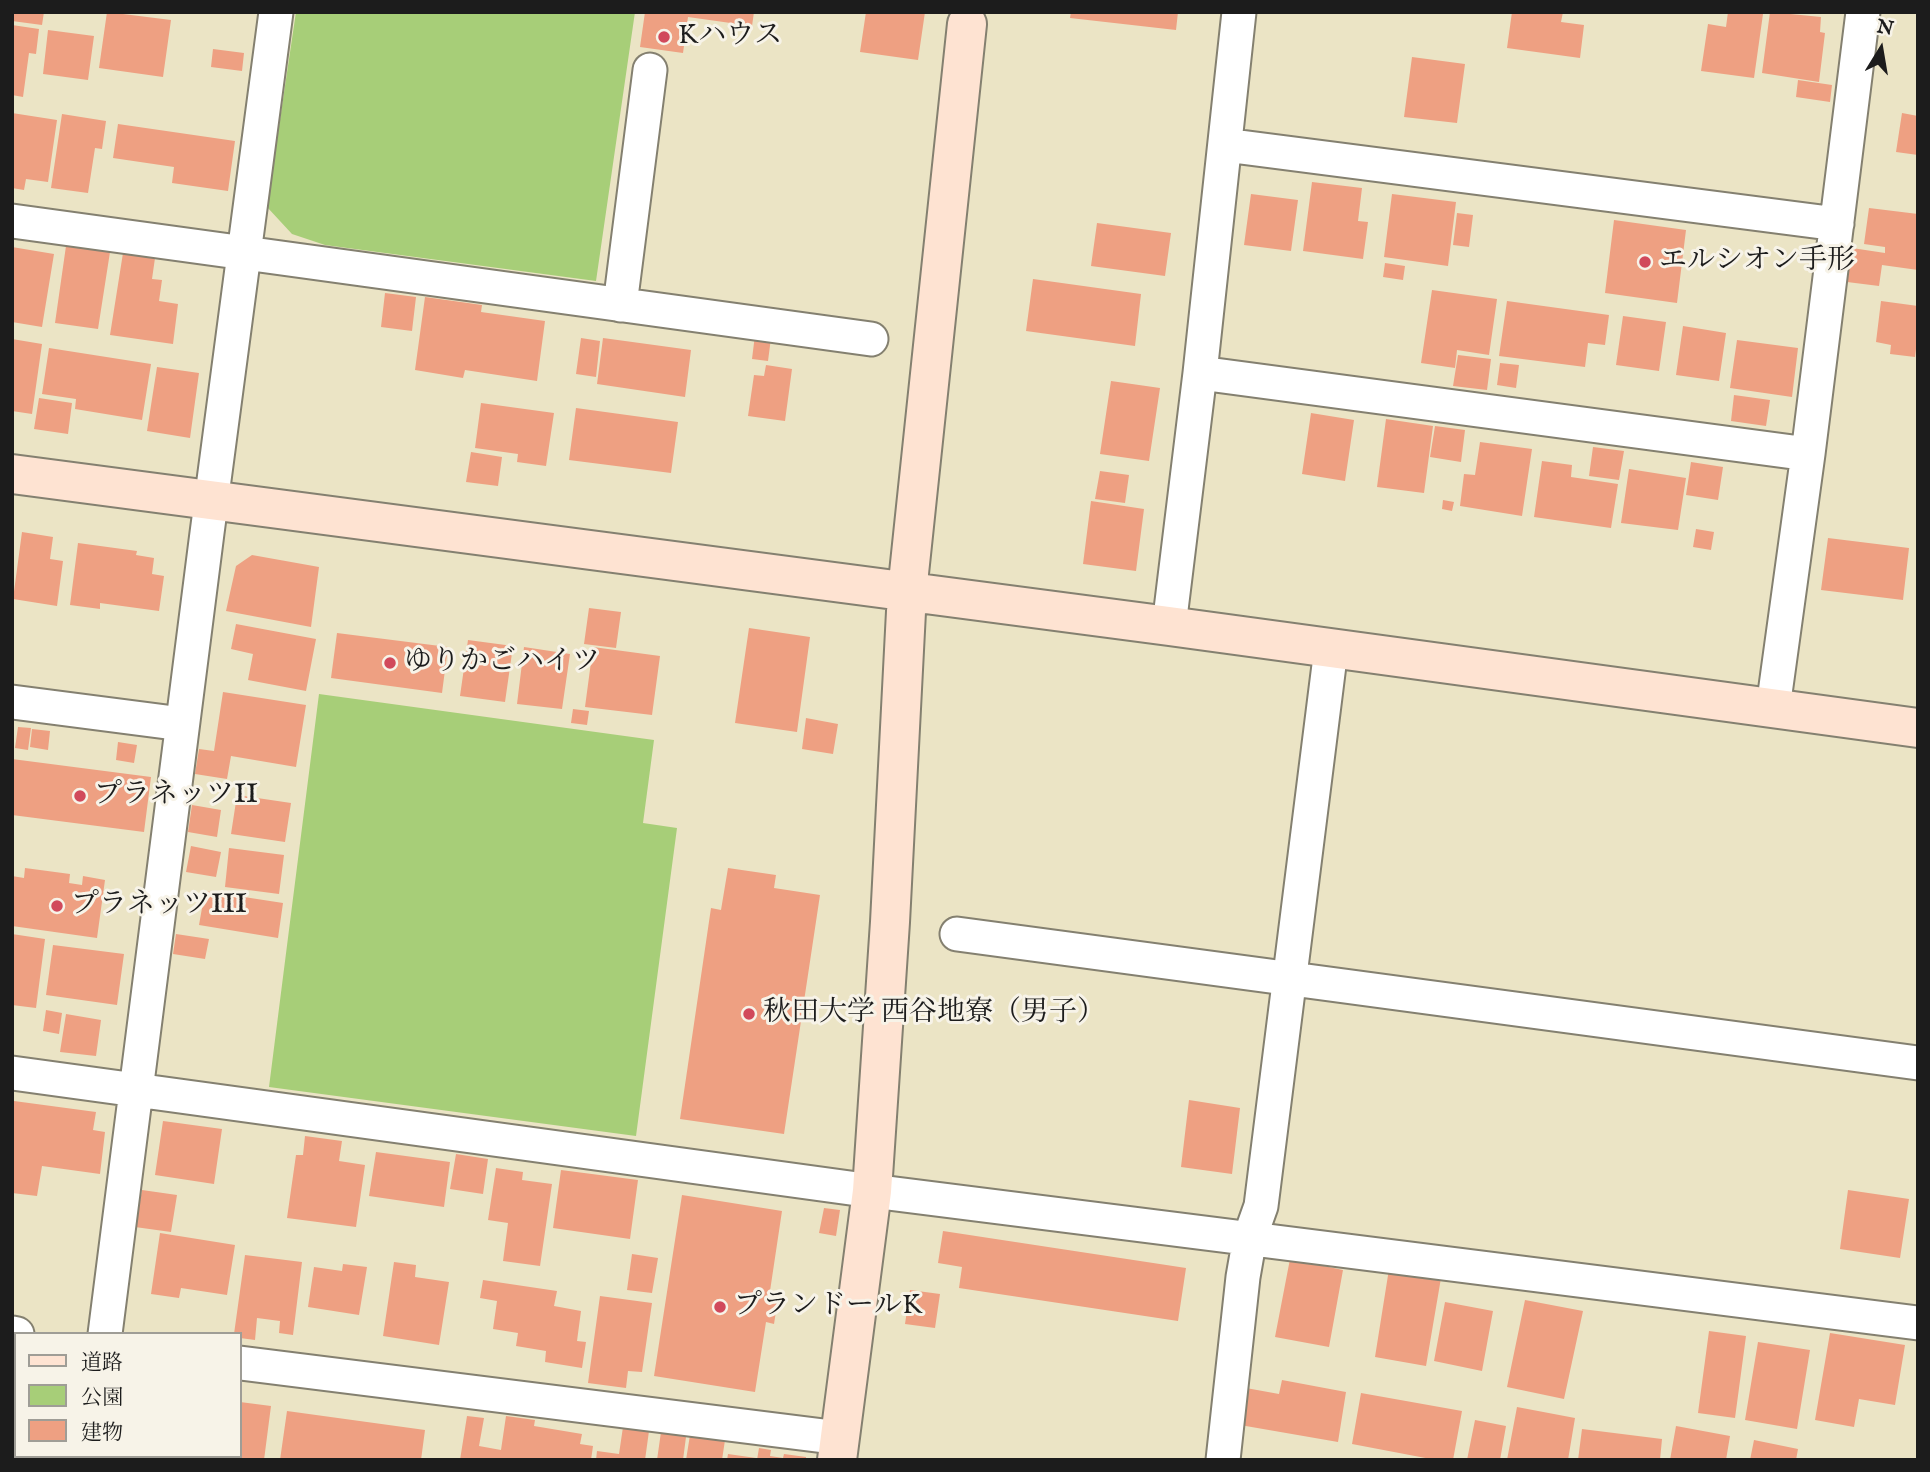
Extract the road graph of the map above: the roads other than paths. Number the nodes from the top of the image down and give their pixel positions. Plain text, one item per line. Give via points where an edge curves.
1 (276, 12) edge
2 (1239, 12) edge
3 (1863, 12) edge
4 (968, 18) edge
5 (650, 70) dead end
6 (1225, 145) junction
7 (12, 221) edge
8 (1837, 224) junction
9 (244, 252) junction
10 (620, 305) junction
11 (871, 339) dead end
12 (1200, 373) junction
13 (1808, 454) junction
14 (12, 474) edge
15 (211, 500) junction
16 (907, 592) junction
17 (1169, 626) junction
18 (1331, 649) junction
19 (12, 702) edge
20 (1773, 708) junction
21 (183, 724) junction
22 (1918, 728) edge
23 (957, 934) dead end
24 (1289, 977) junction
25 (1918, 1063) edge
26 (12, 1073) edge
27 (136, 1090) junction
28 (872, 1191) junction
29 (1250, 1237) junction
30 (1918, 1323) edge
31 (105, 1332) edge
32 (242, 1363) edge
33 (838, 1449) edge
34 (1223, 1460) edge

1 - 9 street
2 - 6 street
3 - 8 street
4 - 16 street
5 - 10 street
6 - 8 street
6 - 12 street
7 - 9 street
8 - 13 street
9 - 10 street
9 - 15 street
10 - 11 street
12 - 13 street
12 - 17 street
13 - 20 street
14 - 15 street
15 - 16 street
15 - 21 street
16 - 17 street
16 - 28 street
17 - 18 street
18 - 20 street
18 - 24 street
19 - 21 street
20 - 22 street
21 - 27 street
23 - 24 street
24 - 25 street
24 - 29 street via 1261,1206
26 - 27 street
27 - 28 street
27 - 31 street
28 - 29 street
28 - 33 street
29 - 30 street
29 - 34 street
32 - 33 street

